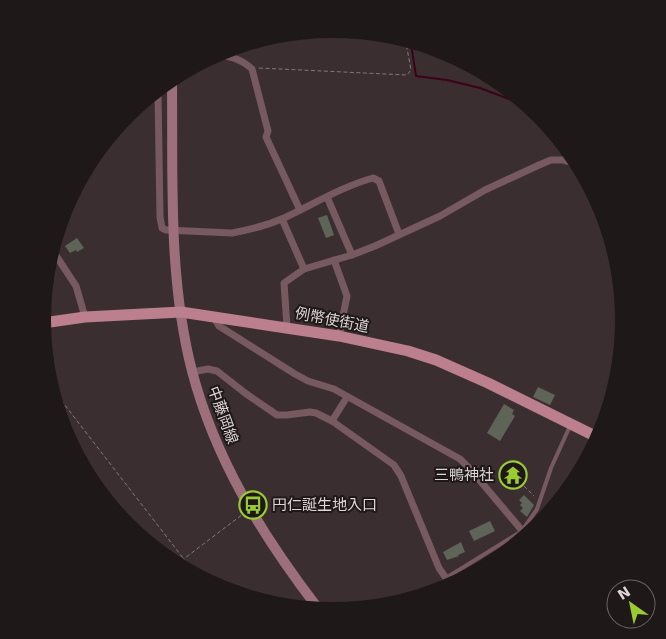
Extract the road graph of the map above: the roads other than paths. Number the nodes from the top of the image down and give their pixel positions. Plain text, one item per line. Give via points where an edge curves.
1 (230, 57) edge
2 (172, 88) edge
3 (158, 98) edge
4 (565, 161) edge
5 (327, 196) junction
6 (300, 210) junction
7 (282, 219) junction
8 (174, 231) junction
9 (399, 234) junction
10 (352, 255) junction
11 (58, 258) edge
12 (334, 260) junction
13 (304, 269) junction
14 (181, 312) junction
15 (212, 316) junction
16 (85, 317) junction
17 (51, 323) edge
18 (287, 327) junction
19 (339, 336) junction
20 (192, 372) junction
21 (347, 397) junction
22 (332, 422) junction
23 (571, 424) junction
24 (591, 434) edge
25 (530, 521) edge
26 (521, 530) edge
27 (445, 578) edge
28 (312, 601) edge

1 - 6 street via 246,62 252,69 268,131 266,137
2 - 8 main road, 中藤岡線
3 - 8 street via 161,224 166,230
4 - 9 street via 551,160 539,165
5 - 6 street
5 - 9 street via 363,181 377,179
5 - 10 street
6 - 7 street
7 - 8 street via 232,233
7 - 13 street
8 - 14 main road, 中藤岡線
9 - 10 street
10 - 12 street
11 - 16 street via 76,286
12 - 13 street
12 - 19 street via 347,296
13 - 18 street via 284,283
14 - 15 main road, 例幣使街道
14 - 16 main road, 例幣使街道
14 - 20 main road, 中藤岡線
15 - 18 main road, 例幣使街道
15 - 21 street via 219,326 295,374
16 - 17 main road, 例幣使街道
18 - 19 main road, 例幣使街道
19 - 23 main road, 例幣使街道 via 436,360
20 - 22 street via 217,371 277,415 310,412
20 - 28 main road, 中藤岡線 via 216,443 249,509
21 - 22 street
21 - 26 street via 460,459
22 - 27 street via 394,465
23 - 24 main road, 例幣使街道
23 - 25 lane

